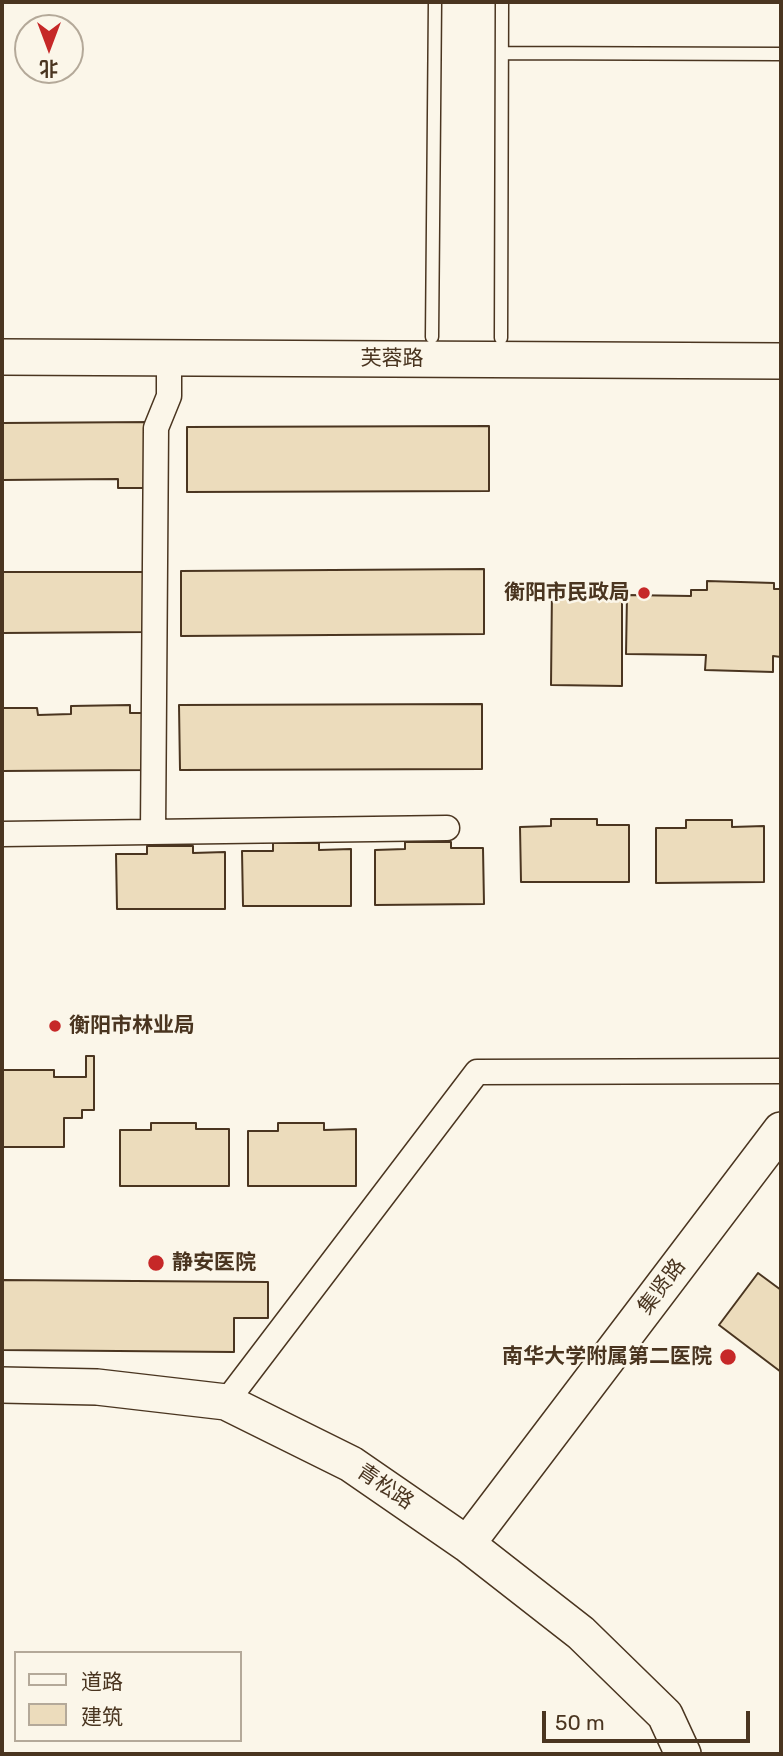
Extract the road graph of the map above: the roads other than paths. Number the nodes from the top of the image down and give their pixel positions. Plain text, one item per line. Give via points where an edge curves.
1 (435, 2) edge
2 (502, 2) edge
3 (502, 53) junction
4 (781, 54) edge
5 (2, 335) edge
6 (432, 337) junction
7 (501, 338) junction
8 (781, 339) edge
9 (2, 357) edge
10 (169, 358) junction
11 (781, 361) edge
12 (447, 828) dead end
13 (153, 832) junction
14 (2, 834) edge
15 (781, 1071) edge
16 (781, 1130) edge
17 (781, 1165) edge
18 (2, 1385) edge
19 (226, 1402) junction
20 (475, 1550) junction
21 (683, 1754) edge

1 - 6 lane
2 - 3 lane
3 - 4 lane
3 - 7 lane
5 - 6 street, 芙蓉路
6 - 7 street, 芙蓉路
7 - 8 street, 芙蓉路
9 - 10 street, 芙蓉路
10 - 11 street, 芙蓉路
10 - 13 street via 169,396 156,428
12 - 13 street
13 - 14 street
15 - 19 street via 477,1072
16 - 20 street, 集贤路
17 - 20 street, 集贤路
18 - 19 street, 青松路 via 97,1387
19 - 20 street, 青松路 via 351,1464
20 - 21 street, 青松路 via 581,1633 665,1715

